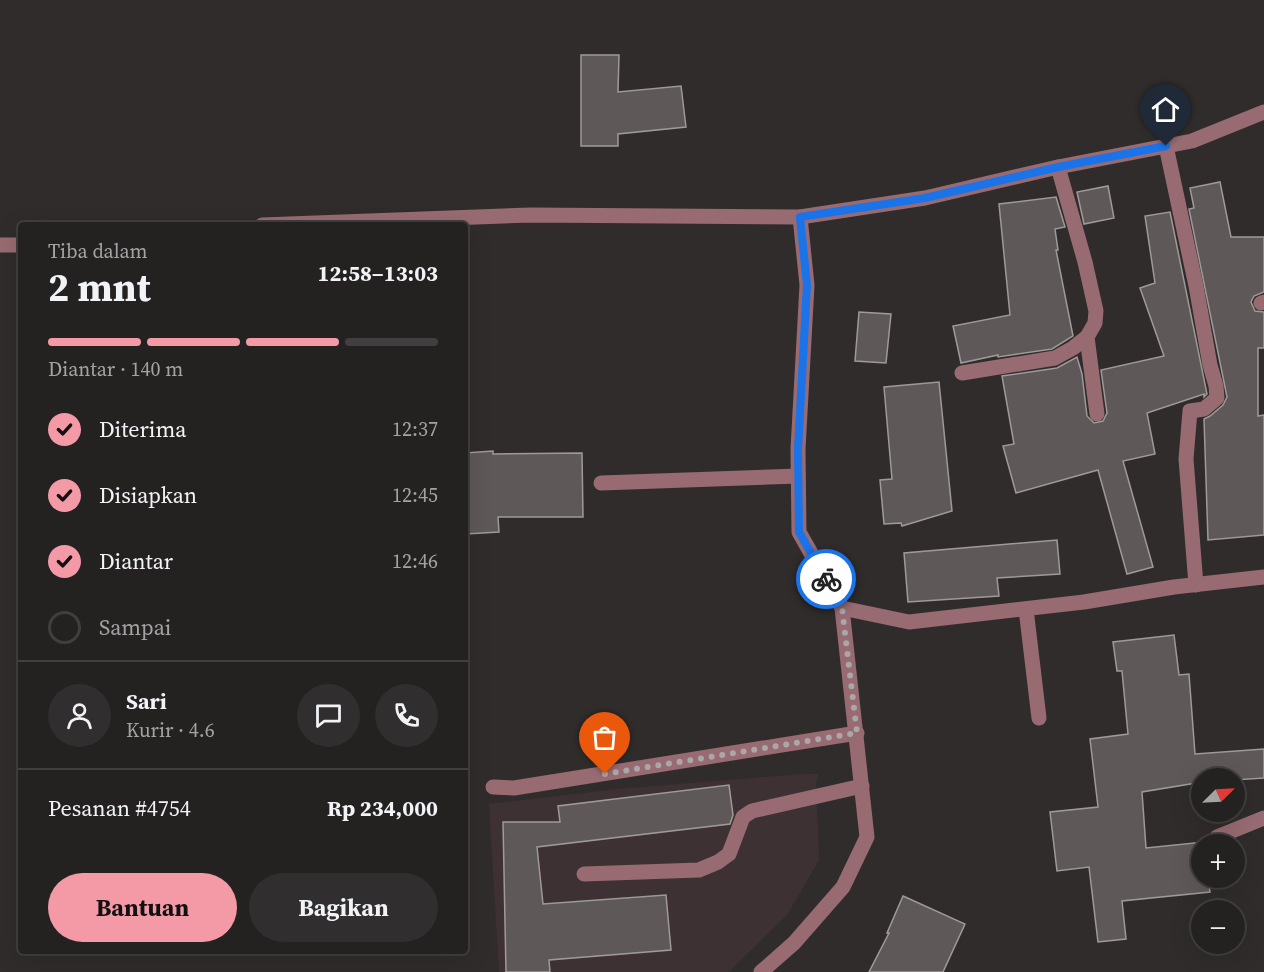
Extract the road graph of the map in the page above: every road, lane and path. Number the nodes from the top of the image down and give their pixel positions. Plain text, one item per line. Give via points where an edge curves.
1 (1264, 112) edge
2 (1166, 146) junction
3 (1058, 167) junction
4 (800, 217) junction
5 (311, 222) edge
6 (0, 244) edge
7 (18, 245) edge
8 (1087, 337) junction
9 (962, 373) dead end
10 (1097, 414) dead end
11 (798, 476) junction
12 (601, 483) dead end
13 (1264, 577) edge
14 (1196, 585) junction
15 (842, 608) junction
16 (1026, 609) junction
17 (1039, 718) dead end
18 (857, 733) junction
19 (862, 786) junction
20 (493, 787) dead end
21 (1264, 818) edge
22 (1224, 834) edge
23 (584, 873) dead end
24 (761, 972) edge

1 - 2 street via 1192,141
2 - 3 street
2 - 14 street via 1216,386 1216,398 1204,409 1190,411 1186,459
3 - 4 street via 925,198
3 - 8 street via 1096,311
4 - 5 street via 531,215
4 - 11 street via 807,285
6 - 7 street
8 - 9 street via 1055,358
8 - 10 street
11 - 12 street
11 - 15 street via 799,532
13 - 14 street
14 - 16 street
15 - 16 street via 909,622
15 - 18 street
16 - 17 street
18 - 19 street
18 - 20 street via 514,788
19 - 23 street via 752,811 743,817 729,854 699,870
19 - 24 street via 867,837 843,887 794,943
21 - 22 street

